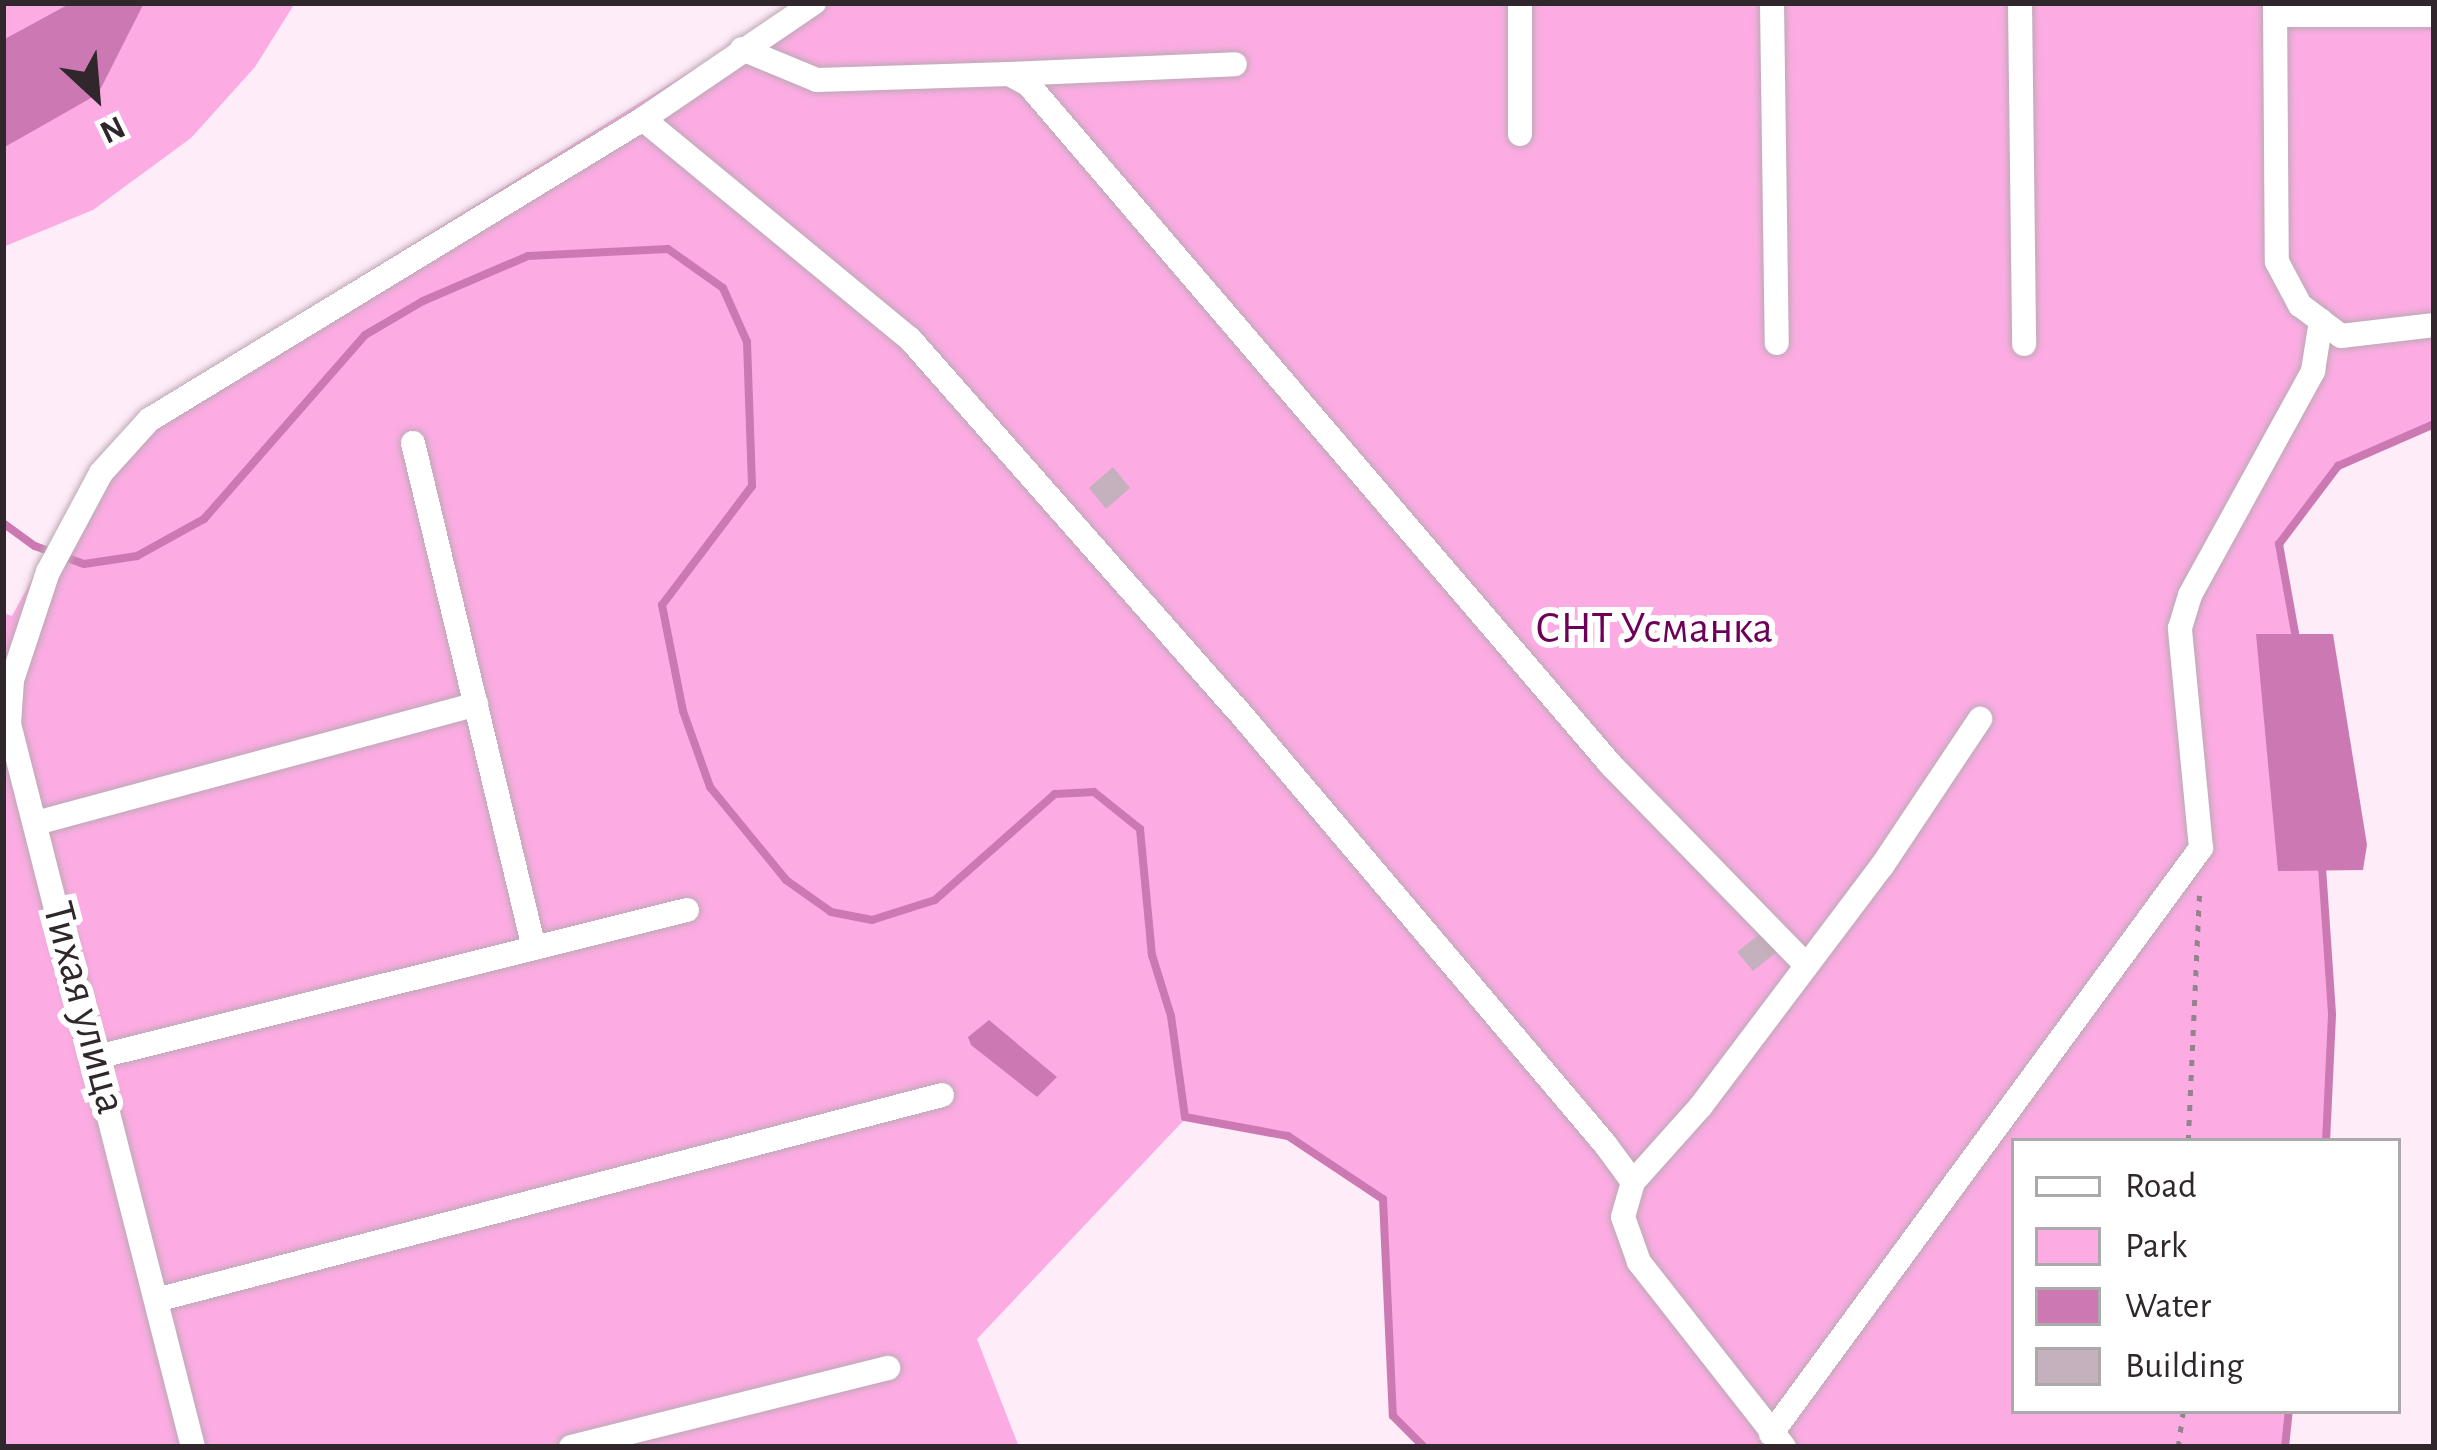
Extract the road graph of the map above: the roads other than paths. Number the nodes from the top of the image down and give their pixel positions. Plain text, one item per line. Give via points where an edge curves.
1 (814, 3) edge
2 (1520, 3) edge
3 (1772, 3) edge
4 (2020, 3) edge
5 (2275, 9) edge
6 (2434, 15) edge
7 (742, 49) junction
8 (1235, 64) dead end
9 (1009, 74) junction
10 (643, 119) junction
11 (1520, 134) dead end
12 (2321, 321) junction
13 (2434, 326) edge
14 (1777, 343) dead end
15 (2024, 344) dead end
16 (413, 442) dead end
17 (476, 704) junction
18 (1980, 719) dead end
19 (6, 723) edge
20 (21, 768) junction
21 (3, 792) edge
22 (36, 823) junction
23 (687, 910) dead end
24 (534, 948) junction
25 (1806, 964) junction
26 (97, 1057) junction
27 (942, 1095) dead end
28 (1633, 1182) junction
29 (160, 1299) junction
30 (888, 1368) dead end
31 (1778, 1441) edge
32 (193, 1447) edge
33 (571, 1447) edge

1 - 7 street, Тихая улица
2 - 11 street
3 - 14 street
4 - 15 street
5 - 6 street
5 - 12 street via 2277,262 2300,305
7 - 9 street via 818,80
7 - 10 street, Тихая улица
8 - 9 street
9 - 25 street via 1028,84 1151,225 1611,765
10 - 19 street, Тихая улица via 149,420 101,473 63,540 12,680
10 - 28 street via 910,339 1235,706
12 - 13 street via 2341,336
12 - 31 street via 2313,371 2190,595 2180,628 2201,848
16 - 17 street
17 - 22 street
17 - 24 street
18 - 25 street
19 - 20 street, Тихая улица
20 - 21 street
20 - 22 street, Тихая улица
22 - 26 street, Тихая улица
23 - 24 street
24 - 26 street
25 - 28 street via 1701,1106
26 - 29 street, Тихая улица
27 - 29 street
28 - 31 street via 1623,1217 1639,1262
29 - 32 street, Тихая улица
30 - 33 street

